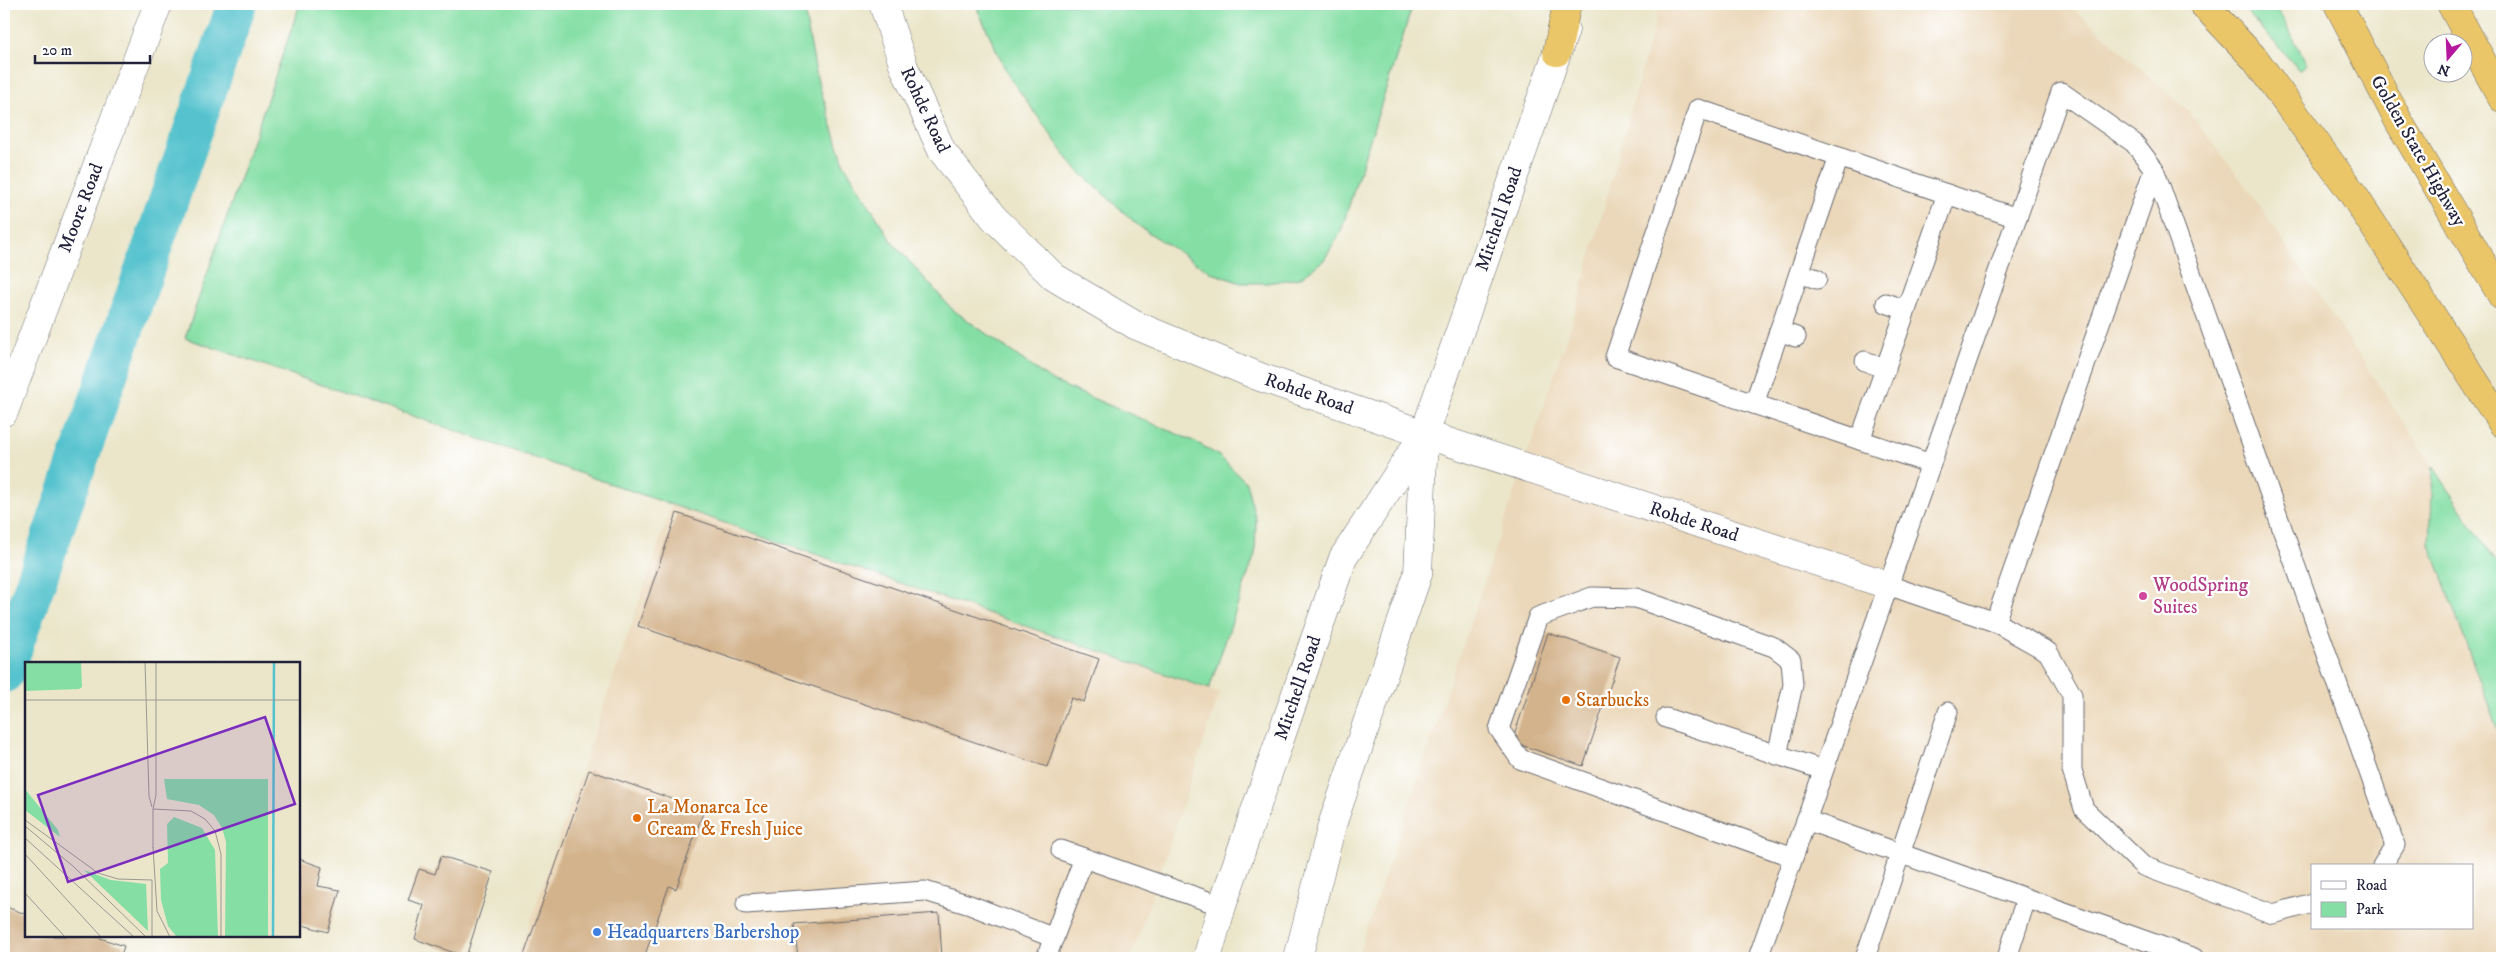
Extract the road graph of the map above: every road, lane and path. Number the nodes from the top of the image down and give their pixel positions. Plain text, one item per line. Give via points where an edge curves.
1 (158, 4) edge
2 (883, 4) edge
3 (1567, 4) edge
4 (1574, 4) edge
5 (2203, 4) edge
6 (2338, 4) edge
7 (2450, 4) edge
8 (1557, 52) junction
9 (2502, 98) edge
10 (1839, 157) junction
11 (2154, 169) junction
12 (1947, 194) junction
13 (2017, 218) junction
14 (1799, 273) junction
15 (1817, 279) dead end
16 (2502, 296) edge
17 (1886, 303) dead end
18 (1906, 310) junction
19 (1865, 361) dead end
20 (1886, 369) junction
21 (1754, 404) junction
22 (4, 412) edge
23 (2502, 424) edge
24 (1424, 434) junction
25 (1860, 440) junction
26 (1931, 464) junction
27 (1888, 585) junction
28 (1996, 622) junction
29 (1948, 712) dead end
30 (1666, 718) dead end
31 (1777, 755) junction
32 (1824, 770) junction
33 (1806, 820) junction
34 (1061, 850) dead end
35 (1900, 855) junction
36 (1793, 857) junction
37 (1084, 858) junction
38 (2383, 864) edge
39 (2026, 899) junction
40 (2311, 903) edge
41 (746, 904) dead end
42 (1222, 906) junction
43 (1054, 938) junction
44 (1046, 958) edge
45 (1207, 958) edge
46 (1298, 958) edge
47 (1758, 958) edge
48 (1865, 958) edge
49 (2007, 958) edge
50 (2194, 958) edge

1 - 22 street, Moore Road
2 - 24 street, Rohde Road via 904,67 942,150 993,217 1054,277 1136,325 1260,377
3 - 8 highway
4 - 8 street, Mitchell Road
5 - 23 highway via 2255,59 2353,194
6 - 16 highway, Golden State Highway via 2399,122
7 - 9 highway
8 - 24 street, Mitchell Road
10 - 12 lane
10 - 14 lane
10 - 21 lane via 1698,109 1615,357
11 - 13 lane via 2134,142 2061,92
11 - 28 lane
11 - 38 lane via 2395,845
12 - 13 lane
12 - 18 lane
13 - 26 lane
14 - 15 lane
14 - 21 lane via 1788,334
17 - 18 lane
18 - 20 lane
19 - 20 lane
20 - 25 lane
21 - 25 lane
24 - 27 street, Rohde Road
24 - 42 street, Mitchell Road via 1343,558
24 - 46 street, Mitchell Road via 1418,574 1332,825
25 - 26 lane
26 - 27 lane
27 - 28 lane
27 - 32 lane
28 - 40 lane via 2048,652 2072,695 2072,770 2084,810 2143,866 2273,914
29 - 35 lane
30 - 31 lane
31 - 32 lane
31 - 36 lane via 1793,685 1791,660 1774,647 1636,598 1592,597 1538,617 1498,729 1520,759
32 - 33 lane
33 - 35 lane
33 - 36 lane
34 - 37 lane
35 - 39 lane
35 - 48 lane
36 - 47 lane
37 - 42 lane
37 - 43 lane
39 - 49 lane
39 - 50 lane
41 - 43 lane via 925,891
42 - 45 street, Mitchell Road
43 - 44 lane

